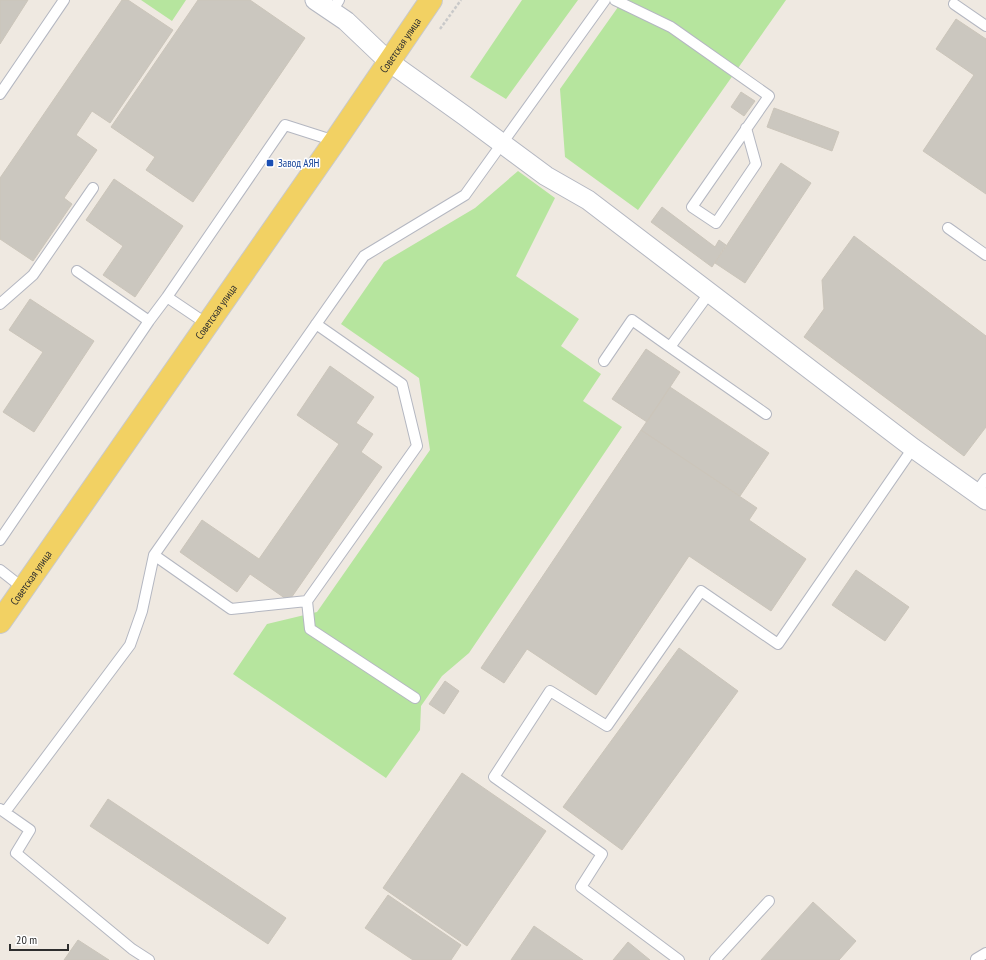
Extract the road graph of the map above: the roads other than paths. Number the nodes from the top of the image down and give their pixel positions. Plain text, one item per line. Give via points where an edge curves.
1 (64, 0) edge
2 (315, 0) edge
3 (431, 0) edge
4 (605, 0) edge
5 (615, 0) edge
6 (954, 4) dead end
7 (336, 6) edge
8 (986, 26) edge
9 (388, 61) junction
10 (0, 94) edge
11 (746, 128) junction
12 (334, 141) junction
13 (503, 144) junction
14 (93, 188) dead end
15 (948, 228) dead end
16 (986, 255) edge
17 (77, 271) dead end
18 (710, 292) junction
19 (167, 297) junction
20 (0, 304) edge
21 (149, 321) junction
22 (207, 324) junction
23 (316, 324) junction
24 (670, 347) junction
25 (604, 361) dead end
26 (766, 414) dead end
27 (913, 448) junction
28 (983, 490) edge
29 (0, 540) edge
30 (154, 555) junction
31 (0, 570) edge
32 (23, 588) junction
33 (307, 600) junction
34 (0, 622) edge
35 (415, 698) dead end
36 (3, 811) edge
37 (769, 901) dead end
38 (986, 953) edge
39 (976, 959) dead end
40 (149, 960) edge
41 (679, 960) edge
42 (715, 960) edge

1 - 10 lane
2 - 7 street
3 - 9 main road, Советская улица
4 - 13 lane
5 - 11 lane via 671,27 769,96
6 - 8 lane
7 - 9 street via 346,21
9 - 12 main road, Советская улица
9 - 13 street
11 - 11 lane via 692,207 716,223 756,164
12 - 19 lane via 285,124
12 - 22 main road, Советская улица
13 - 18 street via 546,176 588,200
13 - 23 lane via 465,195 364,256
14 - 20 lane via 33,275
15 - 16 lane
17 - 21 lane
18 - 24 lane
18 - 27 street
19 - 21 lane
19 - 22 lane
21 - 29 lane
22 - 32 main road, Советская улица
23 - 30 lane
23 - 33 lane via 402,384 417,446
24 - 25 lane via 632,320
24 - 26 lane
27 - 28 street
27 - 41 lane via 778,644 701,591 607,726 550,691 494,777 602,854 581,887
30 - 33 lane via 231,609
30 - 36 lane via 142,611 130,645
31 - 32 lane
32 - 34 main road, Советская улица
33 - 35 lane via 310,629
36 - 40 lane via 30,830 16,854
37 - 42 lane
38 - 39 lane

